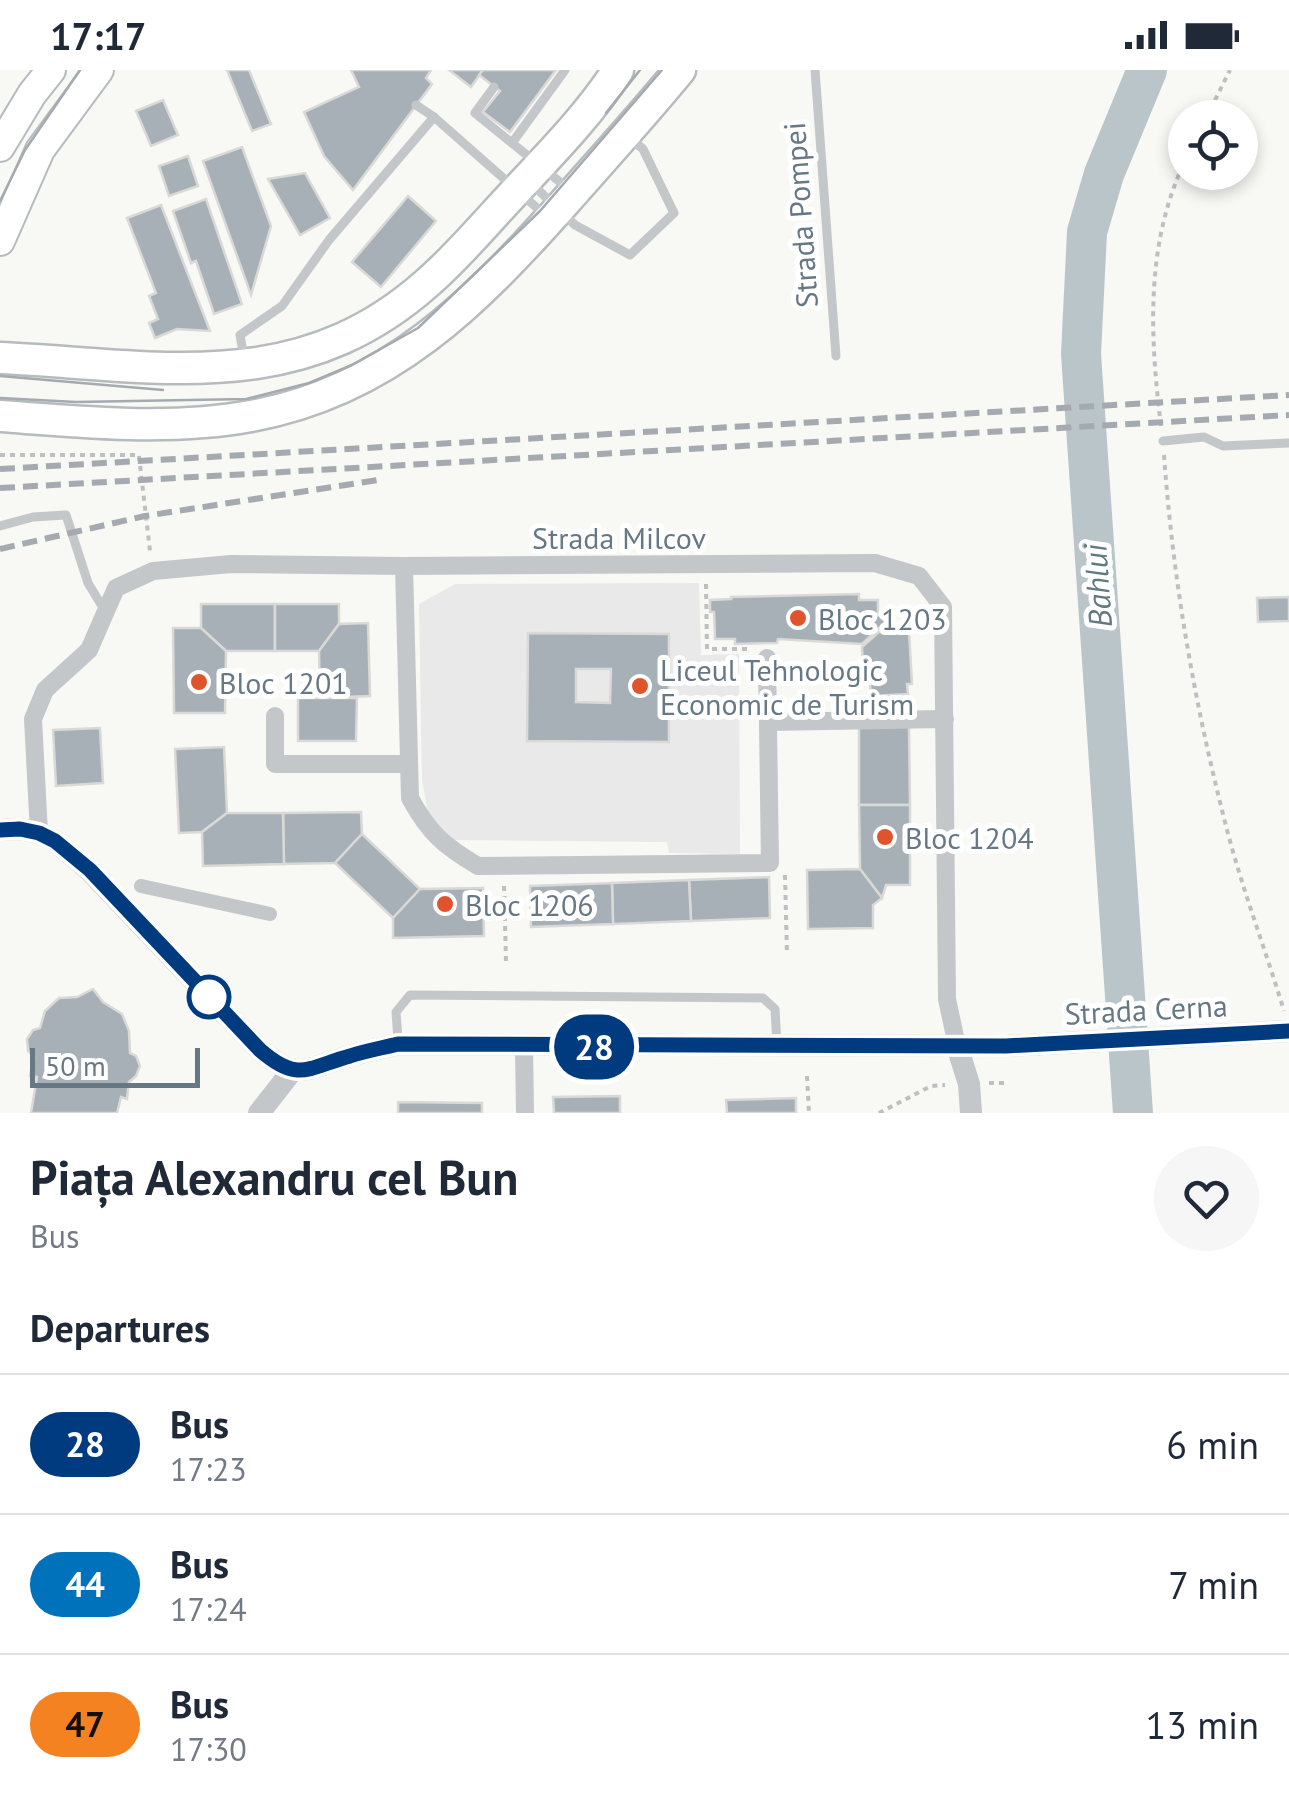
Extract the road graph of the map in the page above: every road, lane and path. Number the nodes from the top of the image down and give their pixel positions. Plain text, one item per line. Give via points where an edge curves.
1 (51, 70) edge
2 (99, 70) edge
3 (565, 70) edge
4 (618, 70) edge
5 (680, 70) edge
6 (815, 70) edge
7 (1230, 70) edge
8 (494, 87) dead end
9 (1215, 100) edge
10 (416, 104) dead end
11 (434, 117) junction
12 (624, 133) junction
13 (512, 143) junction
14 (0, 147) edge
15 (528, 178) junction
16 (1173, 190) edge
17 (560, 207) junction
18 (0, 241) edge
19 (836, 356) dead end
20 (0, 358) edge
21 (246, 365) junction
22 (0, 416) edge
23 (1163, 441) junction
24 (1289, 443) edge
25 (0, 455) edge
26 (0, 526) edge
27 (706, 564) junction
28 (404, 566) junction
29 (152, 571) junction
30 (105, 610) junction
31 (767, 658) joint
32 (274, 716) dead end
33 (945, 719) junction
34 (768, 722) junction
35 (408, 764) junction
36 (0, 830) edge
37 (39, 833) junction
38 (770, 863) junction
39 (504, 866) junction
40 (141, 886) dead end
41 (270, 914) dead end
42 (788, 956) dead end
43 (506, 961) dead end
44 (1280, 1032) edge
45 (398, 1044) junction
46 (524, 1046) junction
47 (957, 1046) junction
48 (777, 1048) junction
49 (292, 1071) junction
50 (807, 1076) dead end
51 (931, 1086) dead end
52 (258, 1113) edge
53 (525, 1113) edge
54 (809, 1113) edge
55 (879, 1113) edge
56 (971, 1113) edge

1 - 14 main road
2 - 18 main road via 40,150
3 - 13 lane
4 - 15 main road
5 - 12 main road
6 - 19 lane, Strada Pompei
7 - 9 path
8 - 13 lane via 475,112
10 - 11 lane
11 - 15 lane
11 - 21 lane via 282,306 240,335
12 - 17 main road
12 - 17 lane via 643,149 674,213 630,255 575,226
13 - 15 lane
15 - 17 lane
15 - 17 lane
15 - 21 main road via 395,308 318,348
16 - 23 path via 1155,264 1152,339
17 - 22 main road via 430,337 340,389 253,416 211,421
20 - 21 main road via 191,370
23 - 24 lane
23 - 44 path via 1170,542 1192,679 1226,825 1286,1016
25 - 29 path via 139,455
26 - 30 lane via 66,515 88,583
27 - 28 street, Strada Milcov
27 - 31 path via 708,649 766,648
27 - 33 street, Strada Milcov via 876,563 919,576 943,607
28 - 29 street, Strada Milcov via 231,564
28 - 35 street
29 - 30 street, Strada Milcov via 116,588
30 - 37 street, Strada Milcov via 89,650 44,690 32,719
31 - 34 street
32 - 35 street via 274,764
33 - 34 street
33 - 47 street, Strada Milcov via 947,1000
34 - 38 street
35 - 39 street via 410,798 426,827 478,866
36 - 37 street
37 - 49 street via 90,870 260,1050
38 - 39 street
38 - 42 path via 784,862
39 - 43 path
40 - 41 street
44 - 47 street, Strada Cerna
45 - 46 street, Strada Cerna
45 - 48 lane via 396,1012 410,996 762,998 775,1009
45 - 49 street, Strada Cerna
46 - 48 street, Strada Cerna
46 - 53 street
47 - 48 street, Strada Cerna
47 - 56 street
49 - 52 street
50 - 54 path
51 - 55 path

